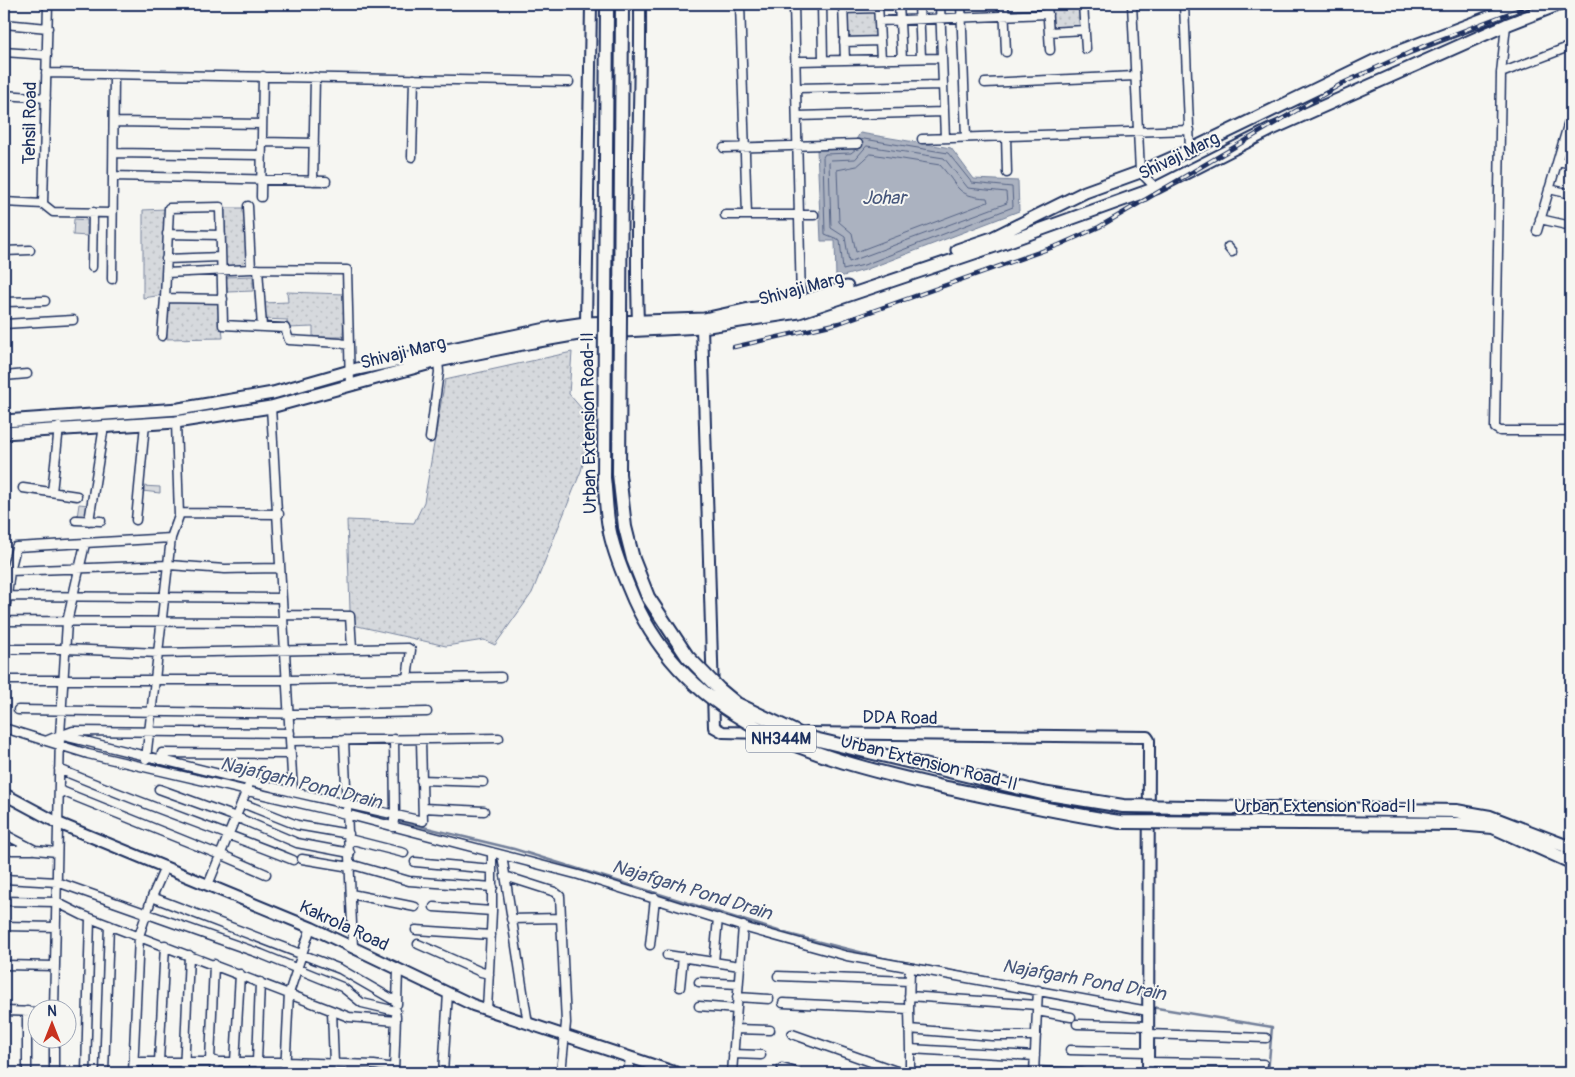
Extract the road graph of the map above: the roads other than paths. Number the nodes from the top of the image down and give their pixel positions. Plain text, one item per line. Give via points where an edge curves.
1 (48, 4) edge
2 (591, 4) edge
3 (607, 4) edge
4 (622, 4) edge
5 (640, 4) edge
6 (740, 4) edge
7 (794, 4) edge
8 (822, 4) edge
9 (899, 4) edge
10 (920, 4) edge
11 (940, 4) edge
12 (961, 4) edge
13 (1004, 4) edge
14 (1047, 4) edge
15 (1083, 4) edge
16 (1132, 4) edge
17 (1184, 4) edge
18 (1524, 4) edge
19 (1560, 4) edge
20 (843, 6) edge
21 (878, 6) edge
22 (1048, 14) junction
23 (1004, 16) junction
24 (962, 18) junction
25 (940, 19) junction
26 (900, 20) junction
27 (920, 20) junction
28 (879, 21) junction
29 (4, 24) edge
30 (1506, 25) junction
31 (48, 28) junction
32 (1085, 30) junction
33 (1049, 32) junction
34 (880, 41) junction
35 (844, 42) junction
36 (1571, 46) edge
37 (1086, 49) dead end
38 (1050, 50) dead end
39 (4, 52) edge
40 (1006, 52) dead end
41 (47, 55) junction
42 (921, 58) junction
43 (942, 58) junction
44 (880, 59) junction
45 (902, 59) junction
46 (823, 60) junction
47 (845, 60) junction
48 (796, 61) junction
49 (46, 73) junction
50 (114, 74) junction
51 (1501, 74) junction
52 (263, 76) junction
53 (1135, 76) junction
54 (315, 77) junction
55 (414, 79) junction
56 (569, 82) dead end
57 (984, 83) dead end
58 (943, 85) junction
59 (796, 88) junction
60 (4, 95) edge
61 (46, 98) junction
62 (944, 112) junction
63 (1571, 115) edge
64 (797, 116) junction
65 (114, 122) junction
66 (262, 124) junction
67 (1190, 130) junction
68 (1138, 132) junction
69 (1006, 136) junction
70 (966, 137) junction
71 (945, 138) junction
72 (922, 139) dead end
73 (262, 142) junction
74 (314, 143) junction
75 (858, 144) dead end
76 (798, 146) junction
77 (744, 147) junction
78 (724, 148) dead end
79 (1190, 150) junction
80 (114, 153) junction
81 (261, 155) junction
82 (412, 157) dead end
83 (1558, 161) junction
84 (1571, 164) edge
85 (1140, 172) junction
86 (1007, 173) dead end
87 (113, 176) junction
88 (262, 180) junction
89 (313, 181) junction
90 (326, 181) dead end
91 (1156, 188) junction
92 (1549, 189) junction
93 (1571, 194) edge
94 (261, 197) dead end
95 (4, 202) edge
96 (43, 204) junction
97 (248, 206) dead end
98 (93, 212) junction
99 (112, 212) junction
100 (800, 214) junction
101 (814, 214) dead end
102 (725, 215) dead end
103 (747, 215) junction
104 (1540, 219) junction
105 (1571, 226) edge
106 (1537, 231) dead end
107 (167, 234) junction
108 (221, 235) junction
109 (4, 250) edge
110 (30, 250) dead end
111 (221, 257) junction
112 (166, 259) junction
113 (92, 267) dead end
114 (255, 269) junction
115 (222, 270) junction
116 (166, 273) junction
117 (112, 279) dead end
118 (165, 298) junction
119 (223, 299) junction
120 (45, 301) dead end
121 (4, 302) edge
122 (801, 302) junction
123 (73, 320) dead end
124 (638, 322) junction
125 (586, 323) junction
126 (4, 324) edge
127 (262, 327) junction
128 (702, 329) junction
129 (162, 336) dead end
130 (348, 345) junction
131 (438, 361) junction
132 (349, 371) junction
133 (27, 374) dead end
134 (4, 376) edge
135 (350, 385) junction
136 (271, 407) junction
137 (4, 422) edge
138 (176, 422) junction
139 (59, 424) junction
140 (145, 424) junction
141 (104, 426) junction
142 (1571, 431) edge
143 (4, 433) edge
144 (430, 438) dead end
145 (23, 488) dead end
146 (52, 492) junction
147 (77, 496) dead end
148 (179, 513) junction
149 (279, 514) junction
150 (76, 520) dead end
151 (89, 520) junction
152 (136, 520) dead end
153 (101, 521) dead end
154 (171, 538) junction
155 (85, 544) junction
156 (169, 565) junction
157 (80, 567) junction
158 (280, 568) junction
159 (10, 571) junction
160 (7, 596) junction
161 (166, 596) junction
162 (73, 597) junction
163 (282, 598) junction
164 (283, 619) junction
165 (4, 621) edge
166 (67, 622) junction
167 (163, 622) junction
168 (352, 648) junction
169 (4, 649) edge
170 (66, 649) junction
171 (285, 649) junction
172 (159, 653) junction
173 (501, 677) dead end
174 (407, 678) junction
175 (4, 680) edge
176 (65, 680) junction
177 (156, 680) junction
178 (288, 680) junction
179 (18, 710) dead end
180 (62, 712) junction
181 (289, 712) junction
182 (427, 712) dead end
183 (152, 713) junction
184 (4, 728) edge
185 (150, 733) junction
186 (60, 735) junction
187 (290, 737) junction
188 (499, 738) dead end
189 (394, 739) junction
190 (48, 740) junction
191 (344, 740) junction
192 (421, 740) junction
193 (60, 745) junction
194 (291, 754) junction
195 (160, 760) junction
196 (145, 762) junction
197 (59, 769) junction
198 (421, 780) junction
199 (483, 782) dead end
200 (249, 786) junction
201 (159, 789) dead end
202 (59, 790) junction
203 (293, 792) junction
204 (4, 794) edge
205 (242, 803) junction
206 (423, 808) junction
207 (346, 809) junction
208 (484, 811) dead end
209 (236, 817) junction
210 (394, 820) junction
211 (58, 823) junction
212 (4, 834) edge
213 (229, 834) junction
214 (349, 837) junction
215 (1571, 848) edge
216 (4, 850) edge
217 (35, 850) junction
218 (57, 852) junction
219 (492, 852) junction
220 (350, 853) junction
221 (404, 853) dead end
222 (220, 855) junction
223 (502, 855) junction
224 (302, 859) dead end
225 (293, 860) dead end
226 (415, 862) dead end
227 (1571, 862) edge
228 (350, 866) junction
229 (165, 867) junction
230 (492, 869) junction
231 (266, 874) dead end
232 (505, 876) junction
233 (4, 879) edge
234 (57, 882) junction
235 (208, 885) junction
236 (493, 887) junction
237 (351, 894) junction
238 (152, 897) junction
239 (655, 898) junction
240 (4, 901) edge
241 (56, 902) junction
242 (415, 907) dead end
243 (434, 907) dead end
244 (492, 911) junction
245 (146, 914) junction
246 (90, 918) junction
247 (561, 918) junction
248 (718, 918) junction
249 (511, 919) junction
250 (109, 925) junction
251 (4, 926) edge
252 (743, 926) junction
253 (56, 927) junction
254 (311, 927) junction
255 (416, 930) dead end
256 (491, 935) junction
257 (139, 936) junction
258 (418, 944) dead end
259 (165, 945) junction
260 (650, 945) dead end
261 (353, 947) junction
262 (189, 955) junction
263 (302, 955) junction
264 (668, 955) dead end
265 (683, 957) junction
266 (714, 962) junction
267 (214, 964) junction
268 (4, 965) edge
269 (55, 966) junction
270 (740, 966) junction
271 (910, 968) junction
272 (297, 969) junction
273 (398, 969) junction
274 (240, 974) junction
275 (489, 974) junction
276 (778, 976) dead end
277 (909, 981) junction
278 (260, 982) junction
279 (699, 982) dead end
280 (738, 984) junction
281 (680, 987) dead end
282 (1038, 990) junction
283 (289, 993) junction
284 (448, 993) junction
285 (909, 996) junction
286 (737, 997) junction
287 (769, 999) dead end
288 (54, 1000) edge
289 (397, 1002) junction
290 (783, 1003) dead end
291 (699, 1006) dead end
292 (1148, 1007) junction
293 (1037, 1008) junction
294 (736, 1009) junction
295 (909, 1009) junction
296 (487, 1010) junction
297 (4, 1011) edge
298 (26, 1011) joint
299 (332, 1011) junction
300 (396, 1011) junction
301 (1071, 1017) dead end
302 (396, 1021) junction
303 (528, 1024) junction
304 (1077, 1024) dead end
305 (735, 1029) junction
306 (909, 1029) junction
307 (770, 1030) dead end
308 (1148, 1030) junction
309 (792, 1034) dead end
310 (564, 1036) junction
311 (1036, 1036) junction
312 (1266, 1038) dead end
313 (910, 1049) junction
314 (54, 1050) edge
315 (1070, 1050) dead end
316 (733, 1054) junction
317 (761, 1055) dead end
318 (1035, 1056) junction
319 (630, 1058) junction
320 (212, 1061) junction
321 (134, 1062) junction
322 (159, 1062) junction
323 (185, 1062) junction
324 (235, 1062) junction
325 (259, 1062) junction
326 (286, 1062) junction
327 (1148, 1063) edge
328 (334, 1064) junction
329 (1263, 1064) dead end
330 (782, 1068) dead end
331 (394, 1071) edge
332 (1034, 1072) edge
333 (27, 1073) edge
334 (54, 1073) edge
335 (86, 1073) edge
336 (104, 1073) edge
337 (133, 1073) edge
338 (184, 1073) edge
339 (214, 1073) edge
340 (260, 1073) edge
341 (285, 1073) edge
342 (443, 1073) edge
343 (561, 1073) edge
344 (628, 1073) edge
345 (673, 1073) edge
346 (732, 1073) edge
347 (799, 1073) edge
348 (902, 1073) edge
349 (910, 1073) edge
350 (1082, 1073) edge

1 - 31 street, Tehsil Road
2 - 125 street
3 - 227 highway, Urban Extension Road-II / NH344M, bridge via 604,478 609,529 636,608 682,673 720,707 803,750 903,778 1068,814 1120,822 1458,824 1493,827
4 - 215 highway, Urban Extension Road-II / NH344M, bridge via 619,474 625,527 648,597 688,656 719,689 737,704 806,737 1042,793 1124,806 1456,811 1490,817
5 - 124 street via 635,245
6 - 77 street
7 - 48 street
8 - 46 street
9 - 26 street
10 - 27 street
11 - 25 street
12 - 24 street
13 - 23 street
14 - 22 street
15 - 32 street
16 - 53 street
17 - 67 street
18 - 79 main road, Shivaji Marg via 1374,61
19 - 30 main road, Shivaji Marg
20 - 21 street
20 - 35 street
21 - 28 street
22 - 23 street
22 - 33 street
23 - 24 street
23 - 40 street
24 - 25 street
24 - 70 street
25 - 27 street
25 - 43 street
26 - 27 street
26 - 28 street
26 - 45 street
27 - 42 street
28 - 34 street
29 - 31 street
30 - 51 street
30 - 91 main road, Shivaji Marg via 1270,130
31 - 41 street, Tehsil Road
32 - 33 street
32 - 37 street
33 - 38 street
34 - 35 street
34 - 44 street
35 - 47 street
36 - 51 street
39 - 41 street
41 - 49 street, Tehsil Road
42 - 43 street
42 - 45 street
43 - 58 street
44 - 45 street
44 - 47 street
46 - 47 street
46 - 48 street
48 - 59 street
49 - 50 street
49 - 61 street, Tehsil Road
50 - 52 street
50 - 65 street
51 - 142 street via 1495,428 1500,431
52 - 54 street
52 - 66 street
53 - 57 street
53 - 68 street
54 - 55 street
54 - 74 street
55 - 56 street
55 - 82 street
58 - 59 street
58 - 62 street
59 - 64 street
60 - 61 street
61 - 96 street, Tehsil Road
62 - 64 street
62 - 71 street
63 - 83 street
64 - 76 street
65 - 66 street
65 - 80 street
66 - 73 street
67 - 68 street
67 - 79 street
68 - 69 street
68 - 85 street
69 - 70 street
69 - 86 street
70 - 71 street
71 - 72 street
73 - 74 street
73 - 81 street
74 - 89 street
75 - 76 street
76 - 77 street
76 - 100 street
77 - 78 street
77 - 103 street
79 - 85 main road, Shivaji Marg
80 - 81 street
80 - 87 street
81 - 88 street
83 - 84 street
83 - 92 street
85 - 91 street
85 - 122 main road, Shivaji Marg via 1085,192 992,238
87 - 88 street
87 - 99 street
88 - 89 street
88 - 94 street
89 - 90 street
91 - 128 main road, Shivaji Marg via 799,312
92 - 93 street
92 - 104 street
95 - 96 street
96 - 98 street via 53,212
97 - 114 street
98 - 99 street
98 - 113 street
99 - 117 street
100 - 101 street
100 - 103 street
100 - 122 street
102 - 103 street
104 - 105 street
104 - 106 street
107 - 108 street
107 - 108 street via 169,208 218,207
107 - 112 street
108 - 111 street
109 - 110 street
111 - 112 street
111 - 115 street
112 - 116 street
114 - 115 street
114 - 127 street
114 - 130 street via 347,270
115 - 116 street
115 - 119 street
116 - 118 street
118 - 119 street
118 - 129 street
119 - 127 street via 223,325
120 - 121 street
122 - 124 main road, Shivaji Marg via 704,319
123 - 126 street
124 - 125 main road, Shivaji Marg
125 - 132 main road, Shivaji Marg
127 - 130 street via 285,328 289,340
128 - 131 main road, Shivaji Marg via 584,333
128 - 292 street, DDA Road via 714,727 723,732 1147,737
130 - 132 street
131 - 135 main road, Shivaji Marg
131 - 144 street
132 - 135 street
132 - 139 main road, Shivaji Marg via 274,393
133 - 134 street
135 - 136 main road, Shivaji Marg
136 - 138 main road, Shivaji Marg
136 - 149 street
137 - 139 main road, Shivaji Marg
138 - 140 main road, Shivaji Marg
138 - 148 street
139 - 141 main road, Shivaji Marg
139 - 143 main road, Shivaji Marg
139 - 146 street
140 - 141 main road, Shivaji Marg
140 - 152 street
141 - 151 street
145 - 146 street
146 - 147 street
148 - 149 street
148 - 154 street
149 - 158 street
150 - 151 street
151 - 153 street
154 - 155 street
154 - 156 street
155 - 157 street
155 - 159 street via 18,546
156 - 157 street
156 - 158 street
156 - 161 street
157 - 159 street
157 - 162 street
158 - 163 street
159 - 160 street
160 - 162 street
160 - 165 street
161 - 162 street
161 - 163 street
161 - 167 street
162 - 166 street
163 - 164 street
164 - 167 street
164 - 168 street via 350,616
164 - 171 street
165 - 166 street
166 - 167 street
166 - 170 street
167 - 172 street
168 - 171 street
168 - 174 street via 410,648
169 - 170 street
170 - 172 street
170 - 176 street
171 - 172 street
171 - 178 street
172 - 177 street
173 - 174 street
174 - 178 street
175 - 176 street
176 - 177 street
176 - 180 street
177 - 178 street
177 - 183 street
178 - 181 street
179 - 180 street
180 - 183 street
180 - 186 street
181 - 182 street
181 - 183 street
181 - 187 street
183 - 185 street
184 - 190 street
185 - 186 street via 73,731
185 - 187 street
185 - 196 street
186 - 190 street
186 - 193 street
186 - 196 street
187 - 191 street
187 - 194 street
188 - 192 street
189 - 191 street
189 - 192 street
189 - 210 street
190 - 193 street
191 - 207 street
192 - 198 street
193 - 196 street
193 - 197 street
194 - 195 street via 162,753
194 - 203 street
195 - 196 street
195 - 200 street
196 - 200 street
197 - 202 street
197 - 213 street
198 - 199 street
198 - 206 street
200 - 203 street
200 - 205 street
200 - 207 street
201 - 209 street
202 - 211 street
202 - 222 street
203 - 207 street
204 - 211 street, Kakrola Road
205 - 209 street
205 - 214 street via 297,825
206 - 208 street
206 - 210 street via 423,821
207 - 210 street
207 - 210 street
207 - 214 street
209 - 213 street
209 - 220 street via 298,843
210 - 219 street
211 - 218 street
211 - 229 street, Kakrola Road
212 - 217 street
213 - 222 street
213 - 225 street
214 - 220 street
214 - 221 street
216 - 217 street
217 - 218 street
218 - 234 street
219 - 223 street
219 - 230 street
220 - 228 street
222 - 231 street
222 - 235 street
223 - 232 street
223 - 239 street
224 - 228 street
226 - 230 street
228 - 236 street via 409,881
228 - 237 street
229 - 235 street, Kakrola Road
229 - 238 street
230 - 236 street
232 - 247 street via 559,894
232 - 249 street
233 - 234 street
234 - 241 street
234 - 245 street
235 - 254 street, Kakrola Road
236 - 244 street
237 - 242 street
237 - 261 street
238 - 245 street
238 - 263 street
239 - 248 street
239 - 260 street
240 - 241 street
241 - 246 street
241 - 253 street
243 - 244 street
244 - 256 street
245 - 257 street
245 - 272 street
246 - 250 street
246 - 335 street
247 - 249 street
247 - 310 street
248 - 252 street
248 - 266 street
249 - 303 street
250 - 257 street
250 - 336 street
251 - 253 street
252 - 270 street
252 - 271 street via 820,949
253 - 269 street
254 - 261 street, Kakrola Road
254 - 263 street
255 - 256 street
256 - 275 street
257 - 259 street
257 - 321 street
258 - 275 street
259 - 262 street
259 - 322 street
261 - 273 street, Kakrola Road
262 - 267 street
262 - 323 street
263 - 272 street
263 - 289 street via 340,969
264 - 265 street
265 - 266 street
265 - 281 street
266 - 270 street
267 - 274 street
267 - 320 street
268 - 269 street
269 - 288 street
270 - 280 street
271 - 277 street
271 - 282 street
272 - 283 street
272 - 300 street via 342,987 360,1003
273 - 284 street, Kakrola Road
273 - 289 street
274 - 278 street
274 - 324 street
275 - 296 street
276 - 277 street
277 - 285 street
278 - 283 street
278 - 325 street
279 - 280 street
280 - 286 street
282 - 292 street
282 - 293 street
283 - 299 street
283 - 326 street
284 - 296 street, Kakrola Road
284 - 342 street
285 - 293 street
285 - 295 street
286 - 287 street
286 - 294 street
289 - 300 street
290 - 295 street
291 - 294 street
292 - 308 street, DDA Road
293 - 301 street
293 - 311 street
294 - 305 street
295 - 306 street
296 - 303 street, Kakrola Road
297 - 298 street
298 - 333 street
299 - 302 street via 349,1017
299 - 328 street
300 - 302 street
302 - 331 street
303 - 310 street, Kakrola Road
304 - 308 street
305 - 307 street
305 - 316 street
306 - 311 street
306 - 313 street
308 - 312 street
308 - 327 street, DDA Road
309 - 348 street
310 - 319 street, Kakrola Road
310 - 343 street
311 - 318 street
313 - 318 street
313 - 349 street
314 - 334 street
315 - 327 street
316 - 317 street
316 - 346 street
318 - 332 street
319 - 344 street
319 - 345 street, Kakrola Road
320 - 323 street
320 - 324 street
320 - 339 street
321 - 322 street
321 - 337 street
322 - 323 street
323 - 338 street
324 - 325 street
325 - 326 street
325 - 340 street
326 - 328 street
326 - 341 street
327 - 329 street
328 - 331 street
330 - 347 street
332 - 350 street

